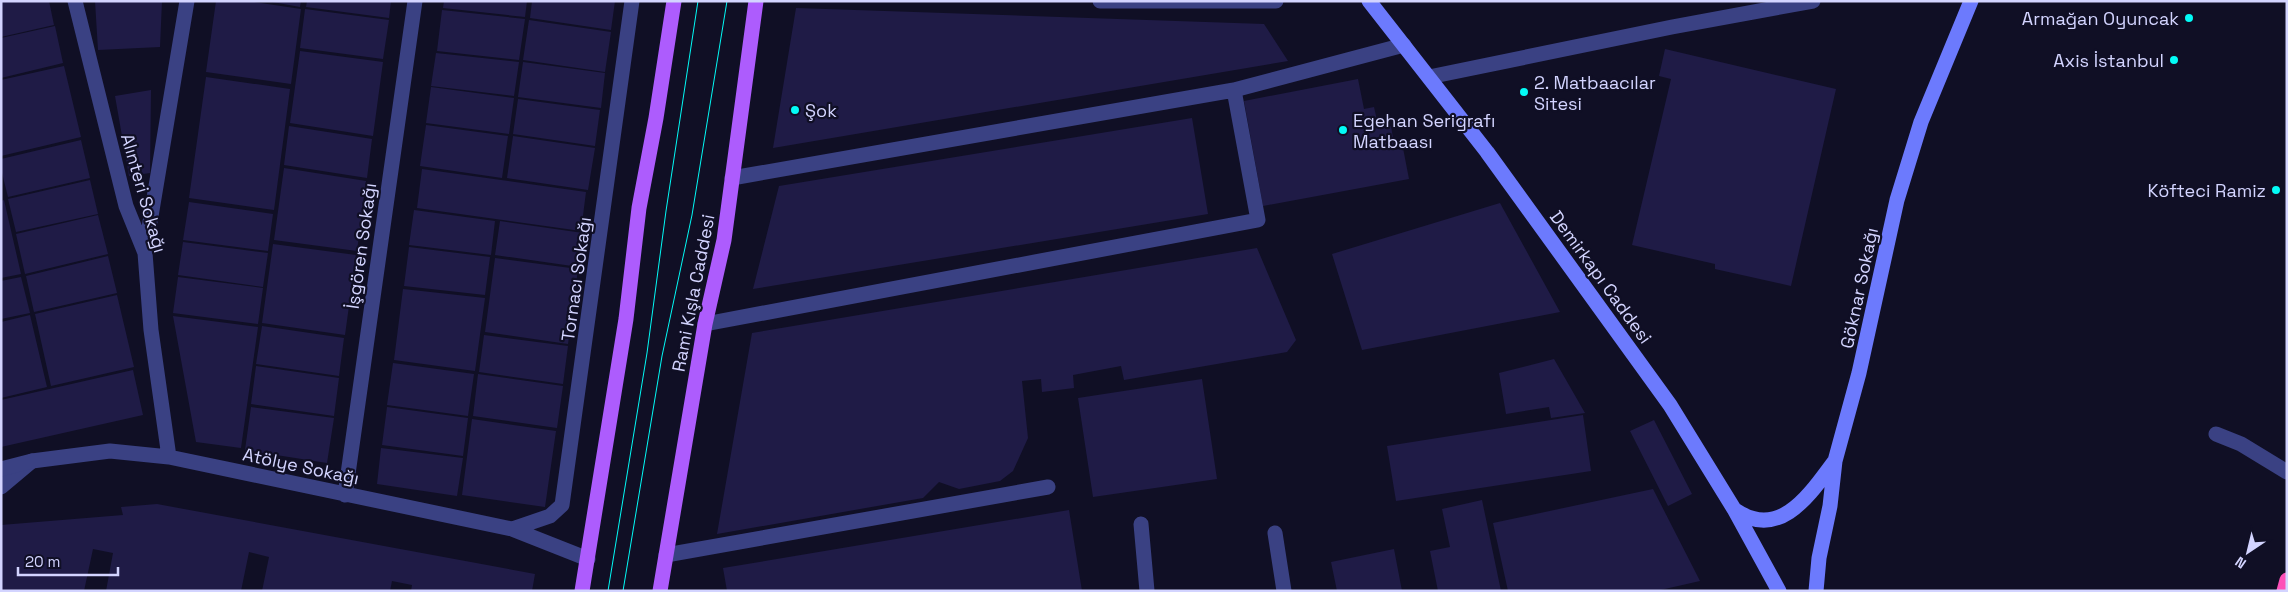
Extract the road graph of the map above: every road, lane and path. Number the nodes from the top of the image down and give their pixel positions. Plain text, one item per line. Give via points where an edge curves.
1 (74, 1) edge
2 (187, 1) edge
3 (415, 1) edge
4 (632, 1) edge
5 (674, 1) edge
6 (756, 1) edge
7 (1100, 1) edge
8 (1276, 1) edge
9 (1368, 1) edge
10 (1813, 1) edge
11 (1971, 1) edge
12 (1404, 45) junction
13 (1429, 77) junction
14 (1234, 90) junction
15 (732, 178) junction
16 (145, 253) junction
17 (705, 324) junction
18 (2216, 434) dead end
19 (169, 457) junction
20 (32, 461) junction
21 (1835, 461) junction
22 (1, 469) edge
23 (2287, 472) edge
24 (1, 487) edge
25 (1048, 487) dead end
26 (345, 495) junction
27 (1734, 509) junction
28 (1141, 524) dead end
29 (512, 529) junction
30 (1275, 534) dead end
31 (666, 555) junction
32 (588, 559) junction
33 (2287, 580) edge
34 (582, 591) edge
35 (660, 591) edge
36 (1147, 591) edge
37 (1284, 591) edge
38 (1779, 591) edge
39 (1816, 591) edge
40 (2284, 591) edge

1 - 16 street, Alınteri Sokağı via 126,206
2 - 16 street
3 - 26 street, İşgören Sokağı
4 - 29 street, Tornacı Sokağı via 562,505 550,516
5 - 32 main road via 639,208 626,319
6 - 15 main road, Rami Kışla Caddesi
7 - 8 street
9 - 12 street, Demirkapı Caddesi
10 - 13 street
11 - 21 street, Göknar Sokağı via 1921,122 1897,200 1859,373
12 - 13 street, Demirkapı Caddesi
12 - 14 street
13 - 27 street, Demirkapı Caddesi via 1670,405
14 - 15 street
14 - 17 street via 1258,220
15 - 17 main road, Rami Kışla Caddesi via 724,240
16 - 19 street, Alınteri Sokağı via 151,330
17 - 31 main road, Rami Kışla Caddesi
18 - 23 street via 2241,444
19 - 20 street, Atölye Sokağı via 110,451
19 - 26 street, Atölye Sokağı
20 - 22 street, Atölye Sokağı
20 - 24 street
21 - 27 street via 1807,498 1780,517 1760,521
21 - 39 street, Göknar Sokağı
25 - 31 street
26 - 29 street, Atölye Sokağı
27 - 38 street, Demirkapı Caddesi
28 - 36 street
29 - 32 street, Atölye Sokağı
30 - 37 street
31 - 35 main road, Rami Kışla Caddesi
32 - 34 main road
33 - 40 highway

